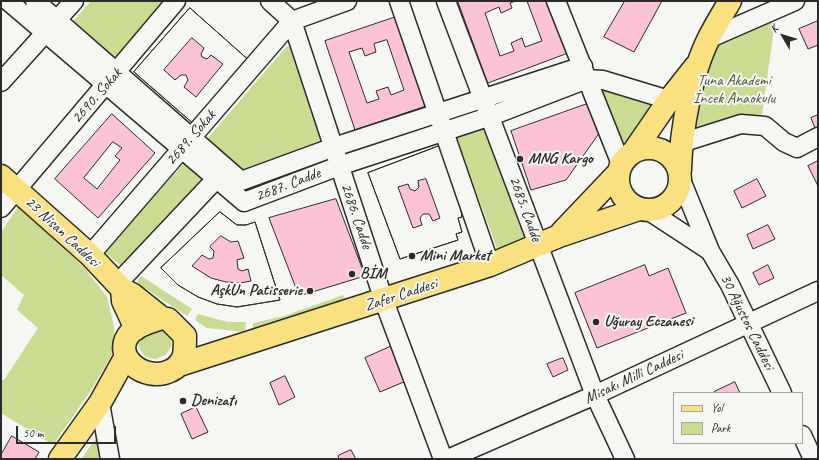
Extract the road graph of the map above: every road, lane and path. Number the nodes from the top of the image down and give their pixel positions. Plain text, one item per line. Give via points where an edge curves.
1 (8, 1) edge
2 (35, 1) edge
3 (74, 1) edge
4 (176, 1) edge
5 (270, 1) edge
6 (347, 1) edge
7 (399, 1) edge
8 (446, 1) edge
9 (556, 1) edge
10 (730, 1) edge
11 (795, 1) edge
12 (292, 21) junction
13 (52, 27) junction
14 (708, 39) junction
15 (700, 59) junction
16 (591, 75) junction
17 (112, 78) junction
18 (1, 82) edge
19 (484, 98) junction
20 (669, 100) junction
21 (438, 114) junction
22 (491, 116) junction
23 (445, 131) junction
24 (818, 138) edge
25 (681, 143) junction
26 (186, 144) junction
27 (334, 147) junction
28 (625, 163) junction
29 (339, 166) junction
30 (680, 175) junction
31 (216, 179) junction
32 (9, 183) edge
33 (1, 208) edge
34 (644, 210) junction
35 (559, 236) junction
36 (538, 245) junction
37 (710, 251) junction
38 (90, 255) junction
39 (490, 265) junction
40 (119, 287) junction
41 (818, 291) edge
42 (384, 301) junction
43 (162, 318) junction
44 (748, 324) junction
45 (136, 329) junction
46 (185, 336) junction
47 (240, 346) junction
48 (126, 356) junction
49 (178, 365) junction
50 (155, 375) junction
51 (782, 392) edge
52 (595, 395) junction
53 (104, 397) junction
54 (803, 437) edge
55 (814, 456) edge
56 (60, 459) edge
57 (110, 459) edge
58 (443, 459) edge
59 (448, 459) edge
60 (625, 459) edge

1 - 13 street, 2687. Cadde
2 - 13 street, 2687. Cadde
3 - 13 street
4 - 17 street, 2690. Sokak
5 - 12 street, 2686. Cadde
6 - 12 street
7 - 21 street
8 - 19 street, 2685. Cadde
9 - 16 street
10 - 14 main road
11 - 14 street
12 - 26 street, 2689. Sokak
12 - 27 street, 2686. Cadde
13 - 17 street, 2687. Cadde
13 - 18 street
14 - 15 main road
15 - 20 main road
15 - 25 main road
16 - 19 street, 2687. Cadde
16 - 20 street
16 - 22 street, 2687. Cadde
16 - 28 street
17 - 26 street, 2687. Cadde
17 - 32 street, 2690. Sokak
19 - 21 street, 2687. Cadde
19 - 22 street, 2685. Cadde
20 - 28 main road
21 - 23 street
21 - 27 street, 2687. Cadde
22 - 23 street, 2687. Cadde
22 - 36 street, 2685. Cadde
23 - 29 street, 2687. Cadde
23 - 39 street
24 - 25 street via 797,148 784,142 765,126 741,124
25 - 30 main road
26 - 27 street, 2687. Cadde via 241,181
26 - 31 street, 2687. Cadde
26 - 38 street, 2689. Sokak
27 - 29 street, 2686. Cadde
28 - 30 main road via 643,148 652,147 676,161
28 - 34 main road via 618,182 622,195 631,205
28 - 35 main road
29 - 31 street, 2687. Cadde via 244,202
29 - 42 street, 2686. Cadde
30 - 34 main road via 679,189 668,205 659,209
30 - 37 street, 30 Ağustos Caddesi
31 - 40 street
32 - 33 street, 2690. Sokak
32 - 38 main road, 23 Nisan Caddesi
34 - 35 main road, Zafer Caddesi
34 - 37 street, 30 Ağustos Caddesi
35 - 36 main road, Zafer Caddesi
36 - 39 main road, Zafer Caddesi
36 - 52 street, 2685. Cadde
37 - 44 street, 30 Ağustos Caddesi via 730,285
38 - 40 main road, 23 Nisan Caddesi
39 - 42 main road, Zafer Caddesi
40 - 43 main road, 23 Nisan Caddesi
40 - 45 main road, 23 Nisan Caddesi
41 - 44 street, Misakı Milli Caddesi
42 - 47 main road, Zafer Caddesi
42 - 58 street, 2686. Cadde
43 - 45 main road
43 - 46 main road via 168,319
44 - 51 street, 30 Ağustos Caddesi
44 - 52 street, Misakı Milli Caddesi
45 - 48 main road via 126,339
46 - 47 main road, Zafer Caddesi via 198,341
46 - 49 main road via 184,355
47 - 49 main road, Zafer Caddesi
48 - 50 main road via 138,370
48 - 53 main road
49 - 50 main road via 165,374
50 - 53 main road
52 - 59 street, Misakı Milli Caddesi
52 - 60 street, 2685. Cadde
53 - 56 main road
53 - 57 street
54 - 55 street

